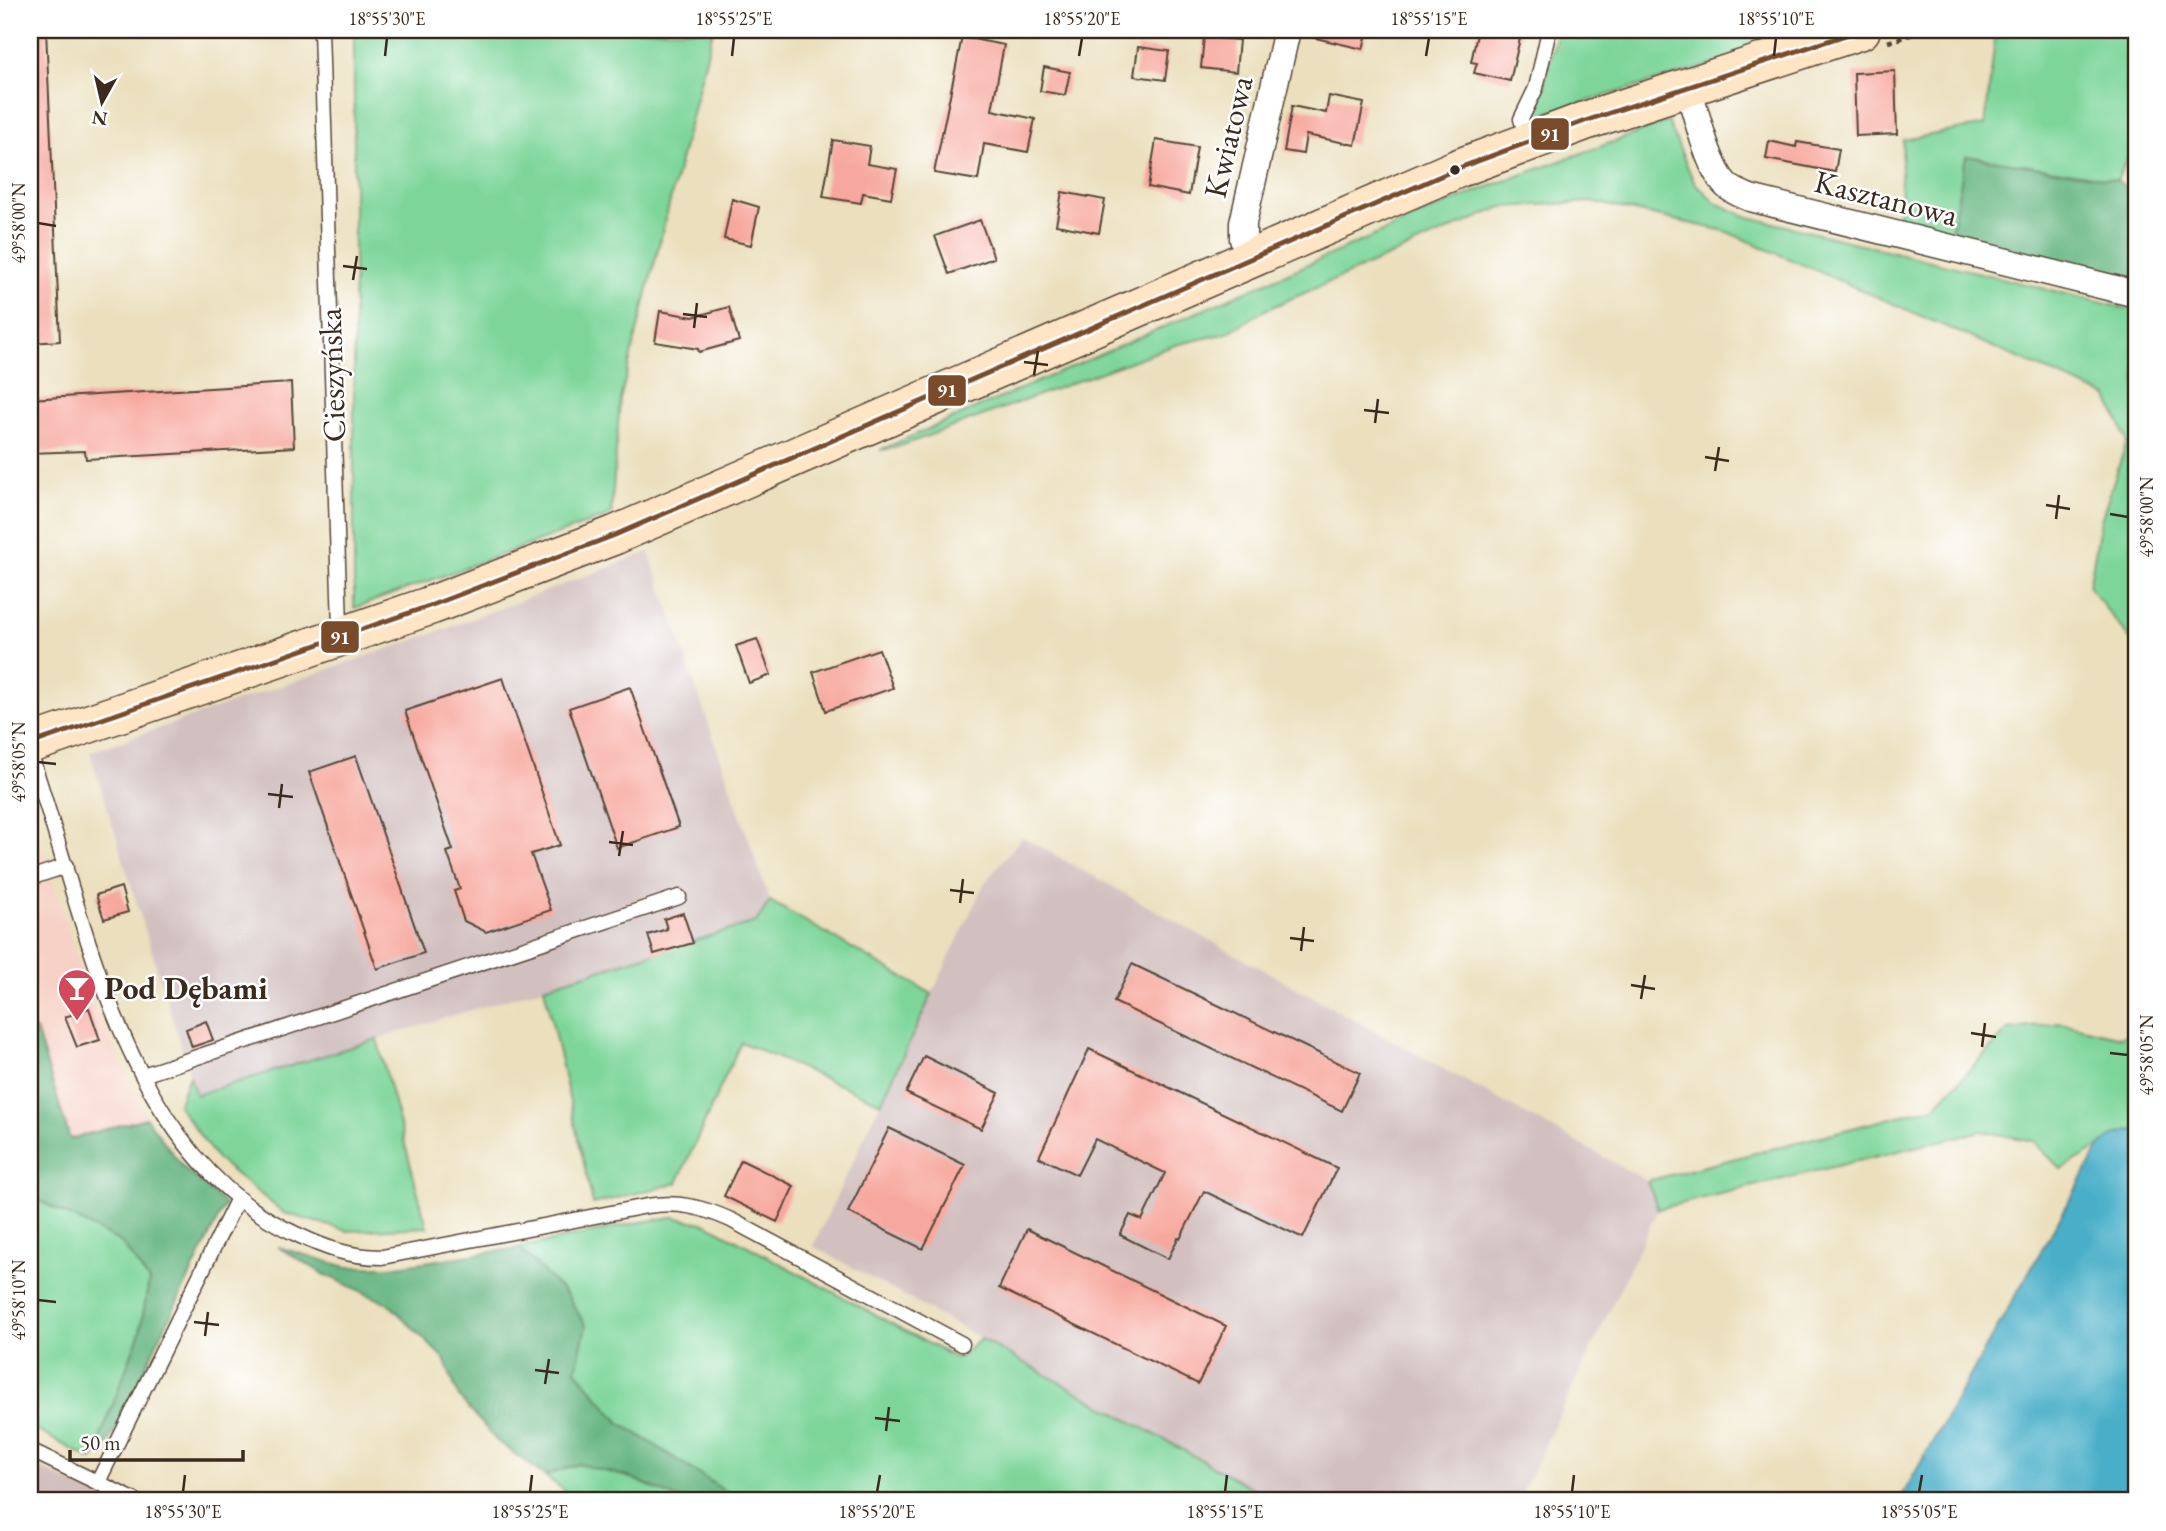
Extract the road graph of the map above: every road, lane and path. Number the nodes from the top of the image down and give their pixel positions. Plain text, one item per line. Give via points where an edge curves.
1 (321, 30) edge
2 (1287, 30) edge
3 (1549, 30) edge
4 (1926, 30) edge
5 (1850, 36) edge
6 (1688, 87) junction
7 (1527, 142) junction
8 (1250, 258) junction
9 (2136, 294) edge
10 (343, 636) junction
11 (30, 744) edge
12 (30, 753) edge
13 (66, 866) junction
14 (30, 878) edge
15 (679, 897) dead end
16 (143, 1075) junction
17 (239, 1198) junction
18 (962, 1343) dead end
19 (30, 1450) edge
20 (98, 1482) junction
21 (136, 1501) edge

1 - 10 lane, Cieszyńska
2 - 8 street, Kwiatowa via 1243,223
3 - 7 lane via 1536,88 1521,119
4 - 5 path
5 - 6 main road
6 - 7 main road
6 - 9 street, Kasztanowa via 1719,174 1726,185 1750,198
7 - 8 main road
8 - 10 main road via 590,545
10 - 11 main road
12 - 13 lane
13 - 14 lane
13 - 16 lane via 108,1000
15 - 16 lane
16 - 17 lane via 192,1153
17 - 18 lane via 272,1223 342,1253 363,1257 647,1206 691,1205 731,1220
17 - 20 lane
19 - 20 lane
20 - 21 lane

